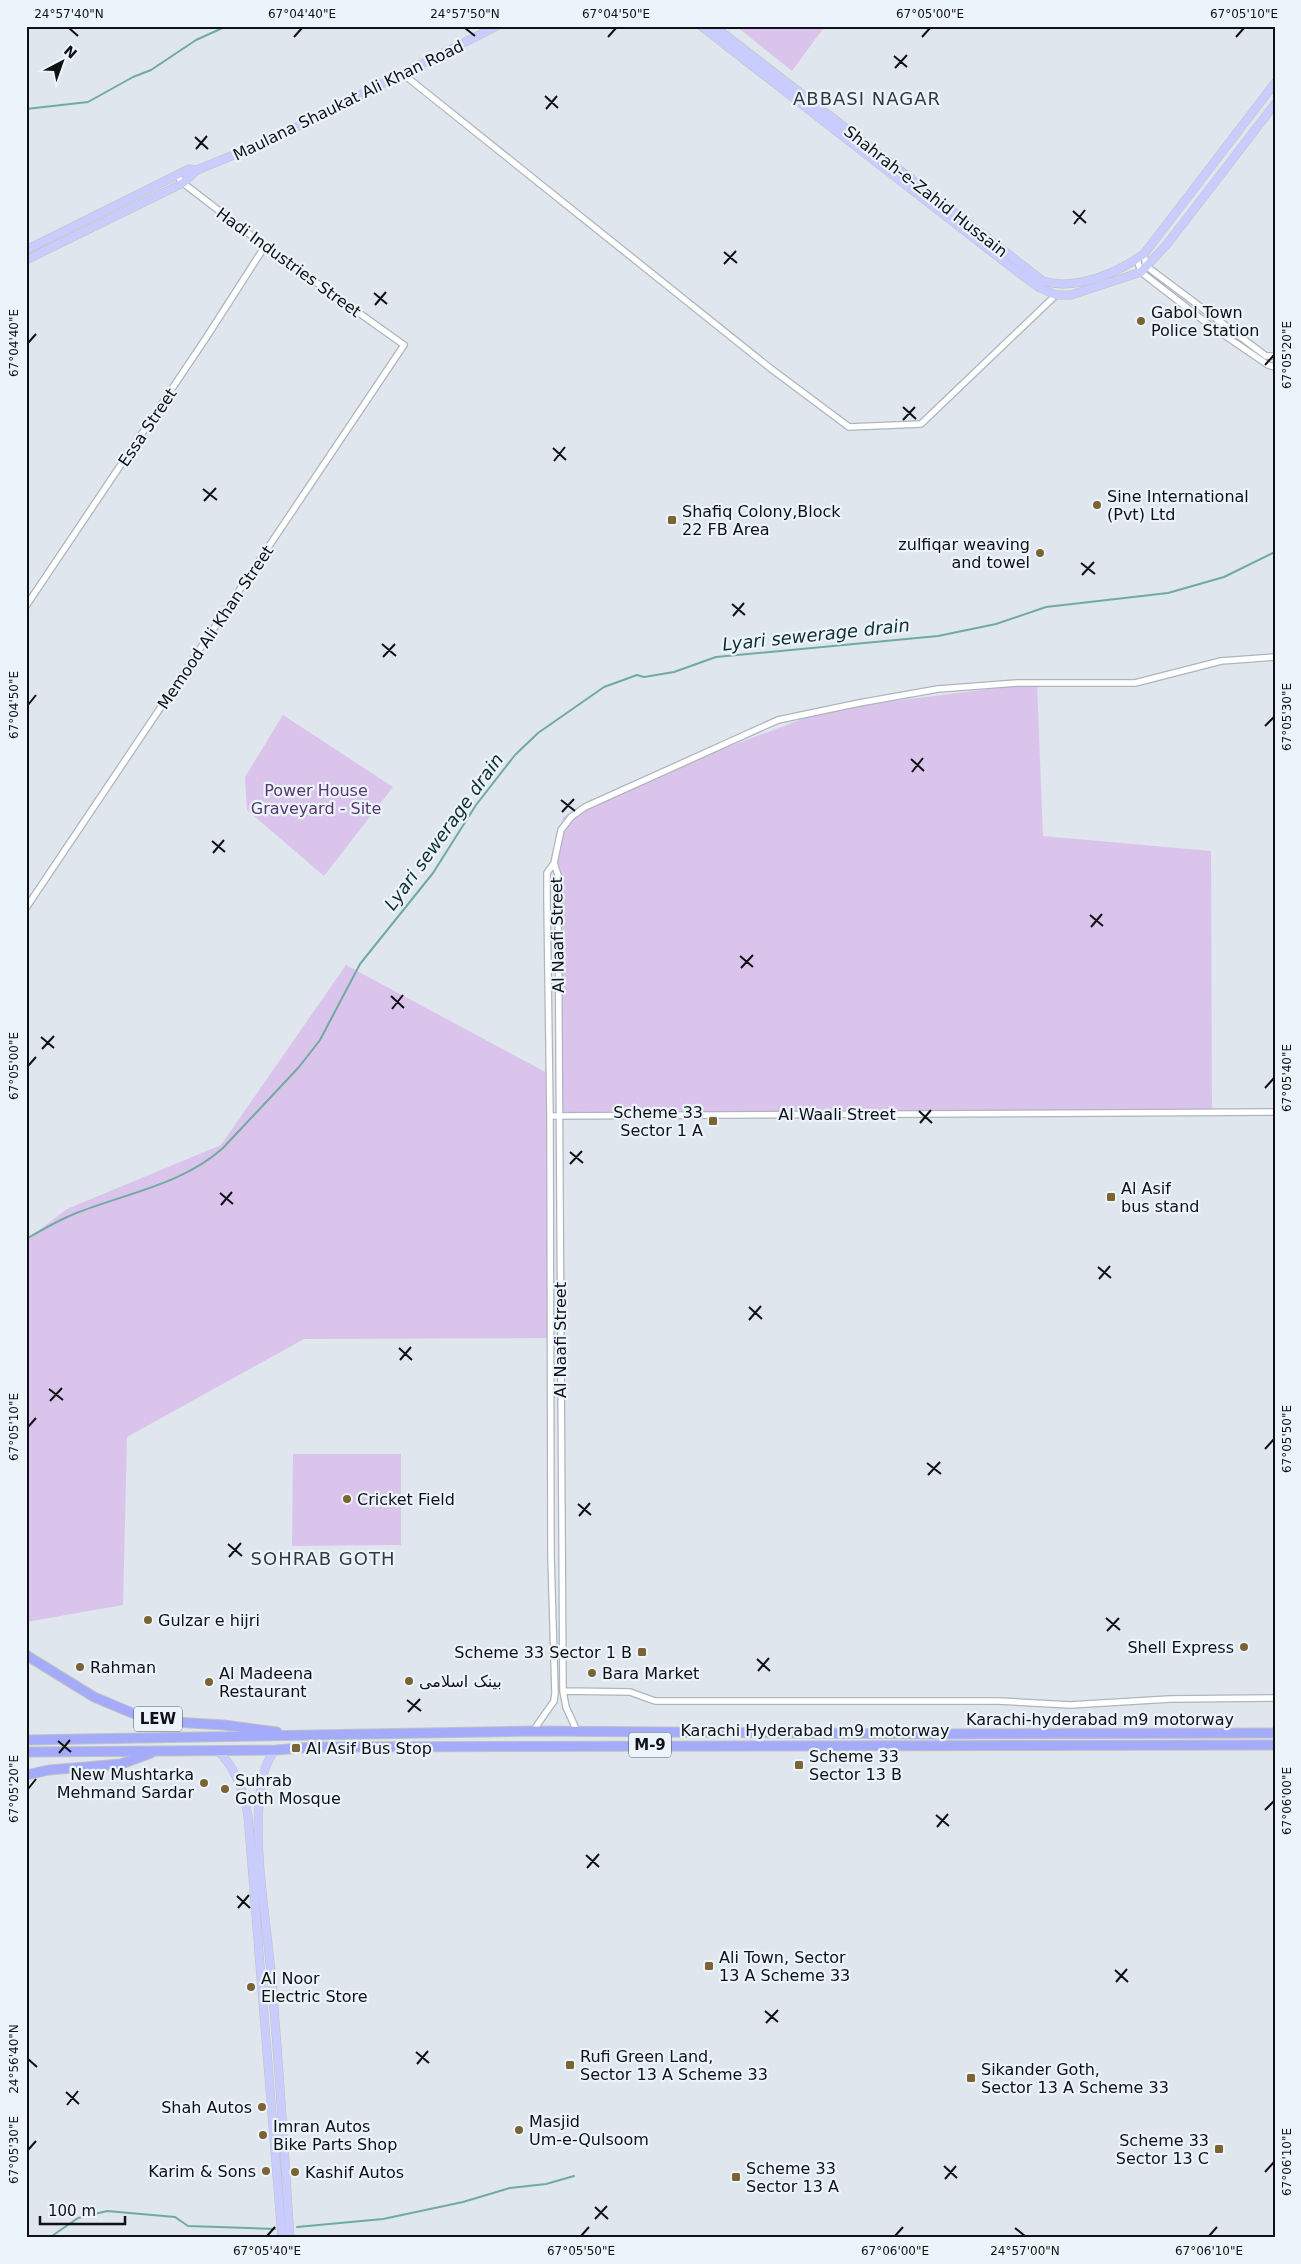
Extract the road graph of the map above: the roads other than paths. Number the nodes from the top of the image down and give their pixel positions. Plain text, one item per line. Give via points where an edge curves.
1 (497, 26) edge
2 (701, 26) edge
3 (714, 26) edge
4 (403, 74) junction
5 (1275, 84) edge
6 (1275, 104) edge
7 (197, 170) junction
8 (176, 176) junction
9 (182, 183) junction
10 (265, 246) junction
11 (26, 250) edge
12 (1141, 257) junction
13 (26, 260) edge
14 (1144, 269) junction
15 (1056, 295) junction
16 (404, 345) joint
17 (1275, 356) edge
18 (1275, 367) edge
19 (26, 606) edge
20 (1275, 657) edge
21 (554, 863) junction
22 (26, 908) edge
23 (1275, 1112) edge
24 (550, 1116) junction
25 (560, 1116) junction
26 (26, 1655) edge
27 (563, 1691) junction
28 (1275, 1698) edge
29 (533, 1731) junction
30 (576, 1731) junction
31 (1275, 1733) edge
32 (305, 1735) junction
33 (26, 1740) edge
34 (1275, 1745) edge
35 (158, 1750) junction
36 (217, 1750) junction
37 (276, 1750) junction
38 (26, 1752) edge
39 (26, 1775) edge
40 (245, 1800) junction
41 (260, 1800) junction
42 (282, 2238) edge
43 (290, 2238) edge

1 - 4 main road, Maulana Shaukat Ali Khan Road
2 - 15 main road, Shahrah-e-Zahid Hussain via 1019,273
3 - 12 main road, Shahrah-e-Zahid Hussain via 1043,281 1069,285 1126,267
4 - 7 main road, Maulana Shaukat Ali Khan Road via 273,139
4 - 15 street via 770,368 849,427 921,424
5 - 12 main road, Shahrah-e-Zahid Hussain
6 - 14 main road via 1168,243
7 - 8 main road, Maulana Shaukat Ali Khan Road via 189,169
7 - 9 main road, Maulana Shaukat Ali Khan Road
8 - 9 street, Hadi Industries Street
8 - 11 main road, Maulana Shaukat Ali Khan Road
9 - 10 street, Hadi Industries Street
9 - 13 main road, Maulana Shaukat Ali Khan Road
10 - 16 street, Hadi Industries Street
10 - 19 street, Essa Street
12 - 14 street
14 - 15 main road via 1086,292
14 - 17 street via 1266,356
14 - 18 street via 1208,324 1268,366
16 - 22 street, Memood Ali Khan Street
20 - 21 street via 1221,661 1135,682 1017,683 938,689 778,720 585,806 561,830
21 - 24 street, Al Naafi Street via 547,873
21 - 25 street, Al Naafi Street via 558,875
23 - 25 street, Al Waali Street
24 - 25 street, Al Waali Street
24 - 29 street, Al Naafi Street via 551,1547 555,1693 554,1701
25 - 27 street, Al Naafi Street
26 - 32 highway, LEW via 94,1696 132,1713 174,1722
27 - 28 street via 630,1692 656,1701 998,1701 1070,1705 1170,1699
27 - 30 street, Al Naafi Street
29 - 30 highway, Karachi-hyderabad m9 motorway / M-9
29 - 32 highway, Karachi-hyderabad m9 motorway / M-9
30 - 31 highway, Karachi-hyderabad m9 motorway / M-9
32 - 33 highway, Karachi-hyderabad m9 motorway / M-9
34 - 37 highway, Karachi Hyderabad m9 motorway / M-9 via 656,1745 592,1748 312,1747
35 - 36 highway, Karachi Hyderabad m9 motorway / M-9
35 - 38 highway, Karachi Hyderabad m9 motorway / M-9
35 - 39 highway, LEW via 121,1764
36 - 37 highway, Karachi Hyderabad m9 motorway / M-9
36 - 40 main road via 232,1766
37 - 41 main road via 267,1762
40 - 41 main road
40 - 42 main road via 260,1940
41 - 43 main road via 259,1853 272,1974

